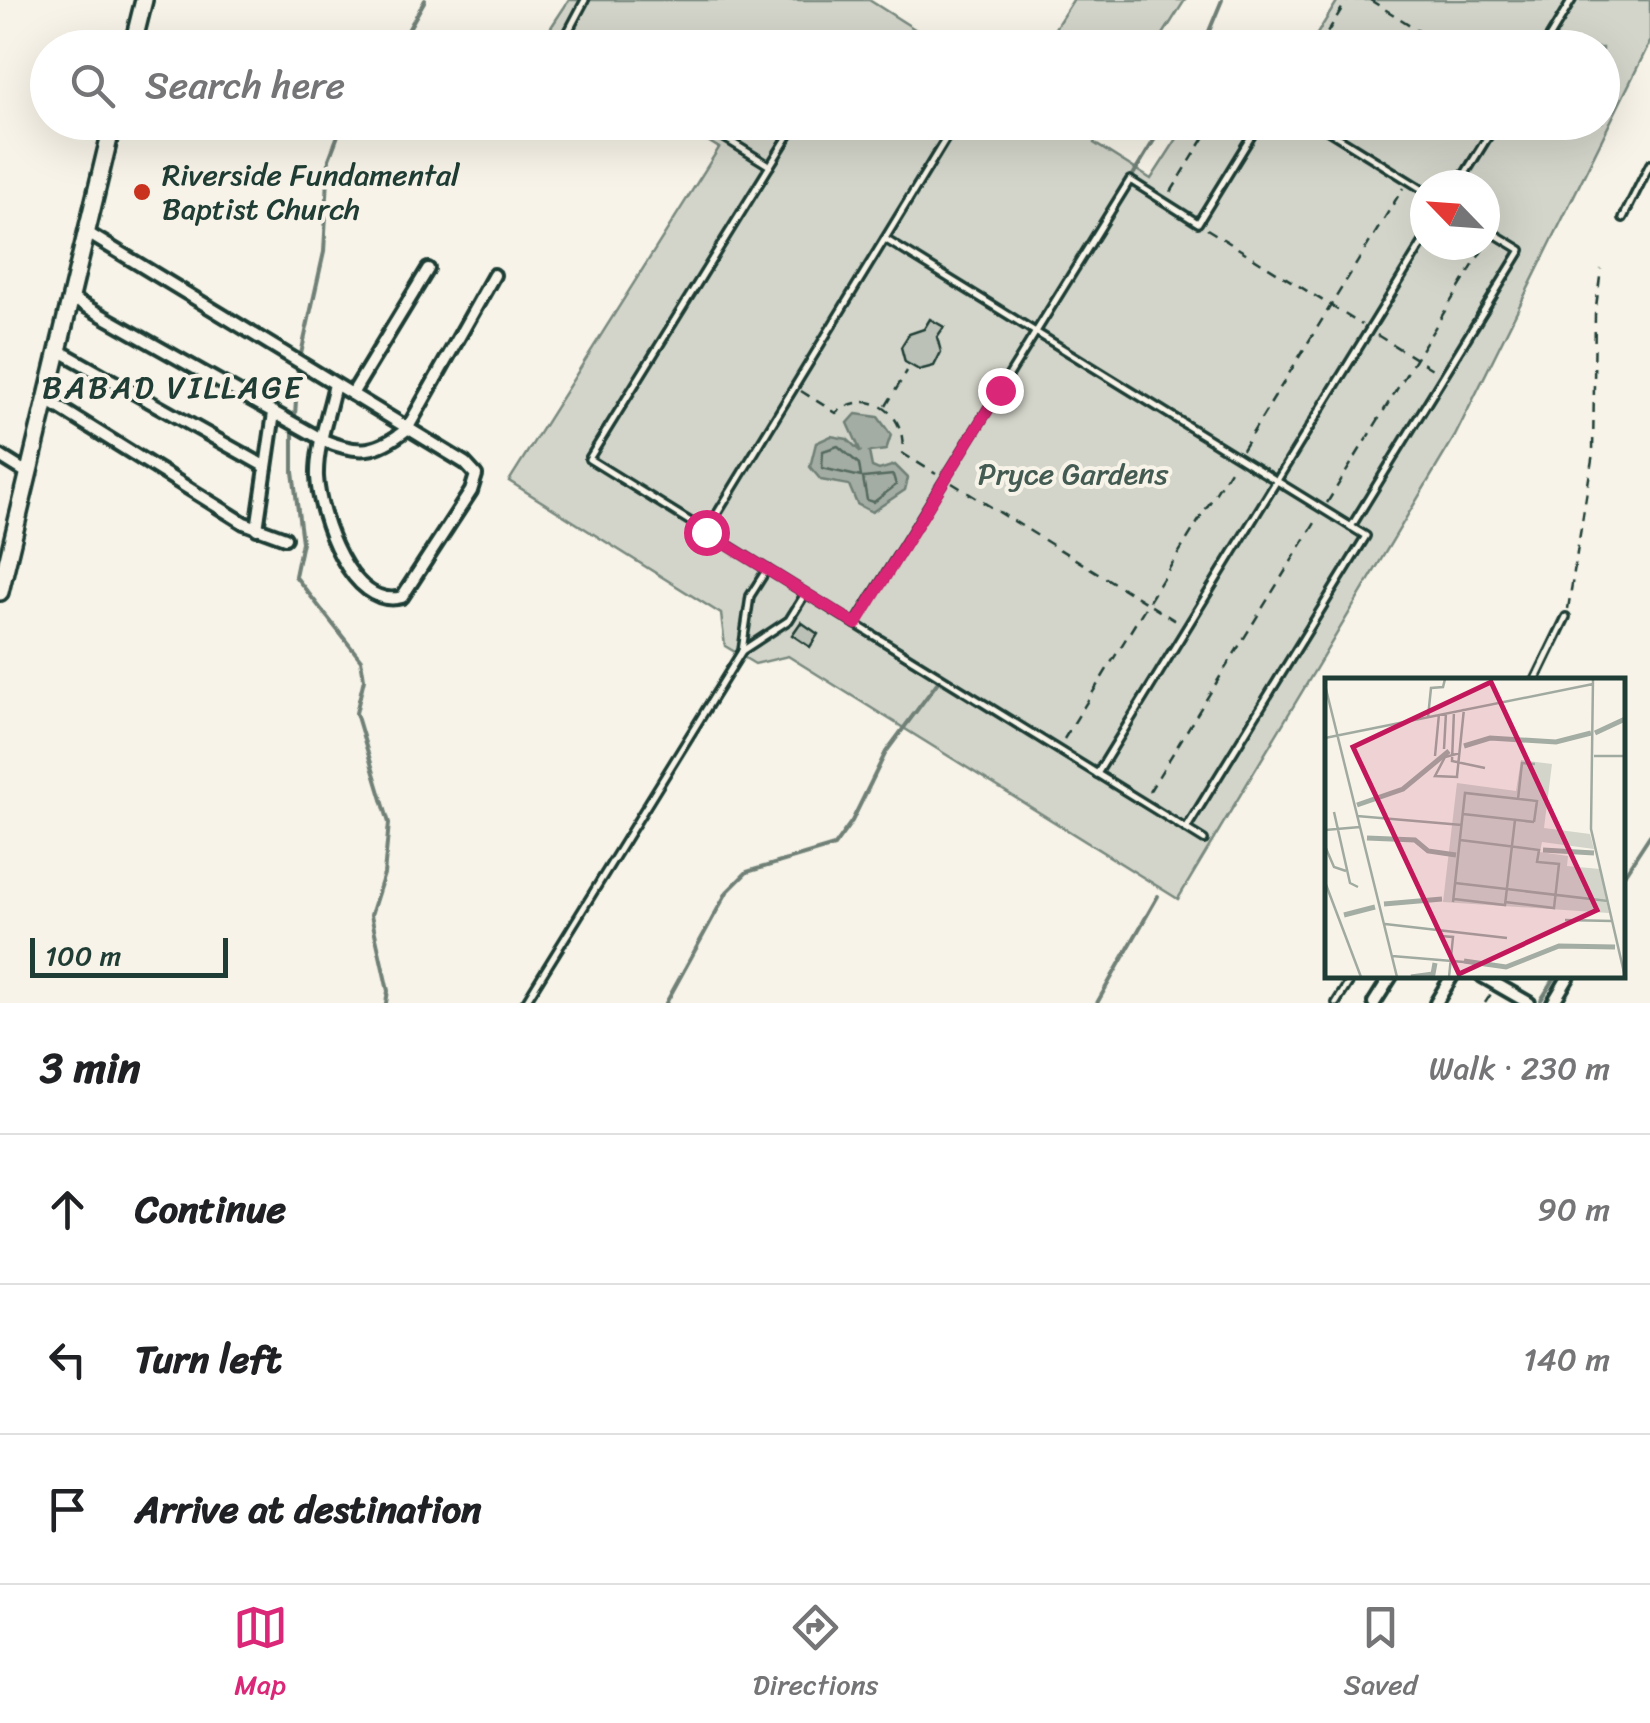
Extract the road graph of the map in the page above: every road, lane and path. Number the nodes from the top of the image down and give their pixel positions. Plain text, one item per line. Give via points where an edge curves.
1 (144, 0) edge
2 (585, 0) edge
3 (1348, 0) edge
4 (1370, 0) edge
5 (1572, 0) edge
6 (136, 30) edge
7 (569, 30) edge
8 (1329, 30) edge
9 (1418, 30) edge
10 (1553, 30) edge
11 (109, 140) edge
12 (728, 140) edge
13 (786, 140) edge
14 (946, 140) edge
15 (1203, 140) edge
16 (1249, 140) edge
17 (1343, 140) edge
18 (1486, 140) edge
19 (1650, 164) edge
20 (770, 166) junction
21 (1467, 170) edge
22 (1410, 182) edge
23 (1165, 202) junction
24 (1623, 218) dead end
25 (1198, 223) junction
26 (86, 232) junction
27 (1500, 237) edge
28 (885, 240) junction
29 (1413, 260) edge
30 (1601, 268) dead end
31 (428, 269) dead end
32 (494, 275) dead end
33 (70, 298) junction
34 (1370, 330) junction
35 (1036, 332) junction
36 (58, 350) junction
37 (907, 371) dead end
38 (1444, 376) junction
39 (335, 384) junction
40 (795, 387) junction
41 (352, 394) junction
42 (47, 400) junction
43 (885, 407) junction
44 (274, 413) junction
45 (407, 429) junction
46 (324, 440) junction
47 (0, 456) edge
48 (266, 467) junction
49 (29, 474) junction
50 (945, 479) junction
51 (1277, 481) junction
52 (1351, 527) junction
53 (257, 529) junction
54 (706, 532) junction
55 (285, 538) dead end
56 (767, 569) junction
57 (0, 592) edge
58 (806, 593) junction
59 (1566, 617) joint
60 (856, 624) junction
61 (1187, 628) junction
62 (742, 650) junction
63 (1537, 678) edge
64 (1097, 774) junction
65 (1186, 829) junction
66 (1204, 840) dead end
67 (1353, 978) edge
68 (1390, 978) edge
69 (1451, 978) edge
70 (1568, 978) edge
71 (1500, 980) edge
72 (526, 1003) edge
73 (1336, 1003) edge
74 (1374, 1003) edge
75 (1436, 1003) edge
76 (1529, 1003) edge
77 (1553, 1003) edge

1 - 6 street
2 - 7 lane
3 - 8 path
4 - 9 path
5 - 10 lane
11 - 26 street
12 - 20 lane
13 - 20 lane
14 - 28 lane
15 - 23 path
16 - 25 lane
17 - 22 lane
18 - 21 lane
19 - 24 lane
20 - 54 lane via 589,460
23 - 25 lane
23 - 35 lane via 1130,180
25 - 34 path
26 - 33 street
26 - 39 street
27 - 38 lane via 1521,250
28 - 35 lane
28 - 40 lane
29 - 34 lane
30 - 59 path via 1588,507
31 - 41 street
32 - 45 street
33 - 36 street
33 - 44 street
34 - 38 path
34 - 51 lane
35 - 50 lane
35 - 51 lane
36 - 42 street
36 - 48 street
37 - 43 path
38 - 52 lane
39 - 41 street
39 - 46 street
40 - 43 path via 836,413 860,402
40 - 54 lane
41 - 45 street
42 - 49 street
42 - 53 street
43 - 50 path via 899,422 902,453
44 - 46 street
44 - 48 street
45 - 46 street via 363,452
45 - 46 street via 476,475 410,589 394,599 358,586 341,554 318,484
47 - 49 street
48 - 53 street
49 - 57 street
50 - 60 lane
50 - 61 path
51 - 52 lane
51 - 61 lane
52 - 65 lane via 1366,536
53 - 55 street
54 - 56 lane
56 - 58 lane
56 - 62 lane via 750,596
58 - 60 lane
58 - 62 lane via 789,620
59 - 63 lane
60 - 64 lane
61 - 64 lane
62 - 72 lane
64 - 65 lane
65 - 66 lane
67 - 73 lane
68 - 74 street
69 - 75 street
70 - 77 street
71 - 76 street

